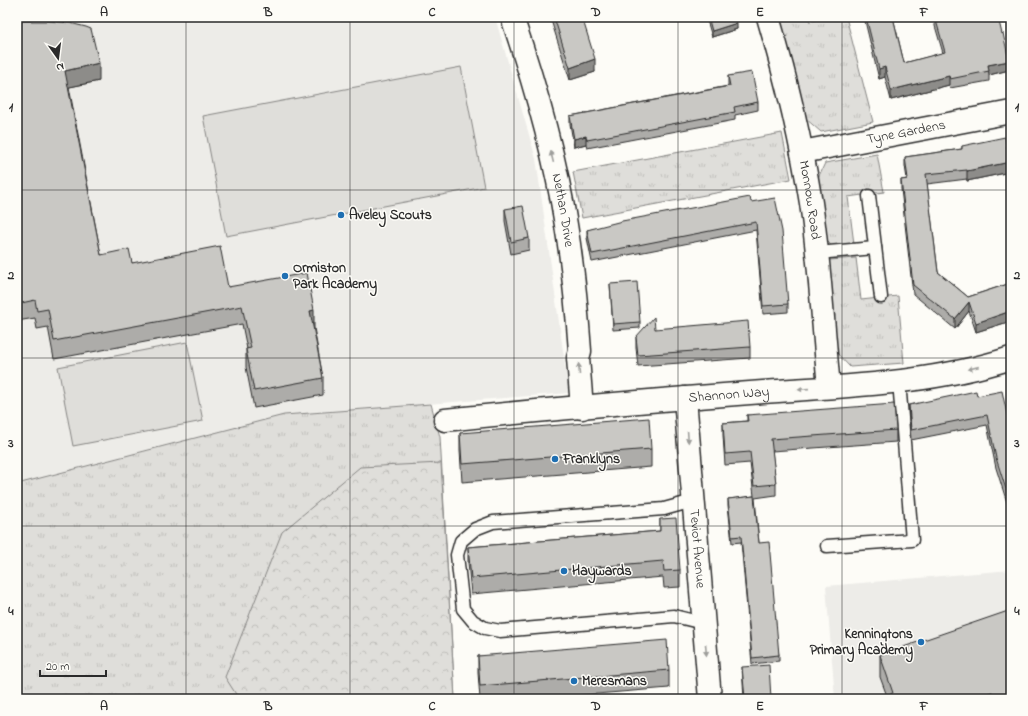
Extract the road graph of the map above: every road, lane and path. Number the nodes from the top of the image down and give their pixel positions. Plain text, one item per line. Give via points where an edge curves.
1 (512, 17) edge
2 (768, 17) edge
3 (1011, 112) edge
4 (802, 152) junction
5 (869, 196) dead end
6 (875, 248) junction
7 (817, 253) junction
8 (881, 297) dead end
9 (1011, 358) edge
10 (899, 380) junction
11 (828, 387) junction
12 (685, 398) junction
13 (582, 408) junction
14 (445, 420) dead end
15 (693, 501) junction
16 (827, 546) dead end
17 (704, 623) junction
18 (710, 699) edge

13 -> 1 street, Nethan Drive via 578,358 580,344 566,224 541,109
2 - 4 street, Monnow Road via 783,68
3 - 4 street, Tyne Gardens
4 - 7 street, Monnow Road
5 - 6 lane
6 - 7 lane
6 - 8 lane
7 - 11 street, Monnow Road
9 -> 10 street, Shannon Way via 948,374
10 - 11 street, Shannon Way
10 - 16 lane via 912,540
11 -> 12 street, Shannon Way
12 - 13 street, Shannon Way
12 -> 15 street, Teviot Avenue
13 - 14 street, Shannon Way
15 - 17 street, Teviot Avenue
15 - 17 lane via 664,509 493,522 475,529 461,541 457,555 463,609 472,621 485,628 500,631 674,616
17 -> 18 street, Teviot Avenue

